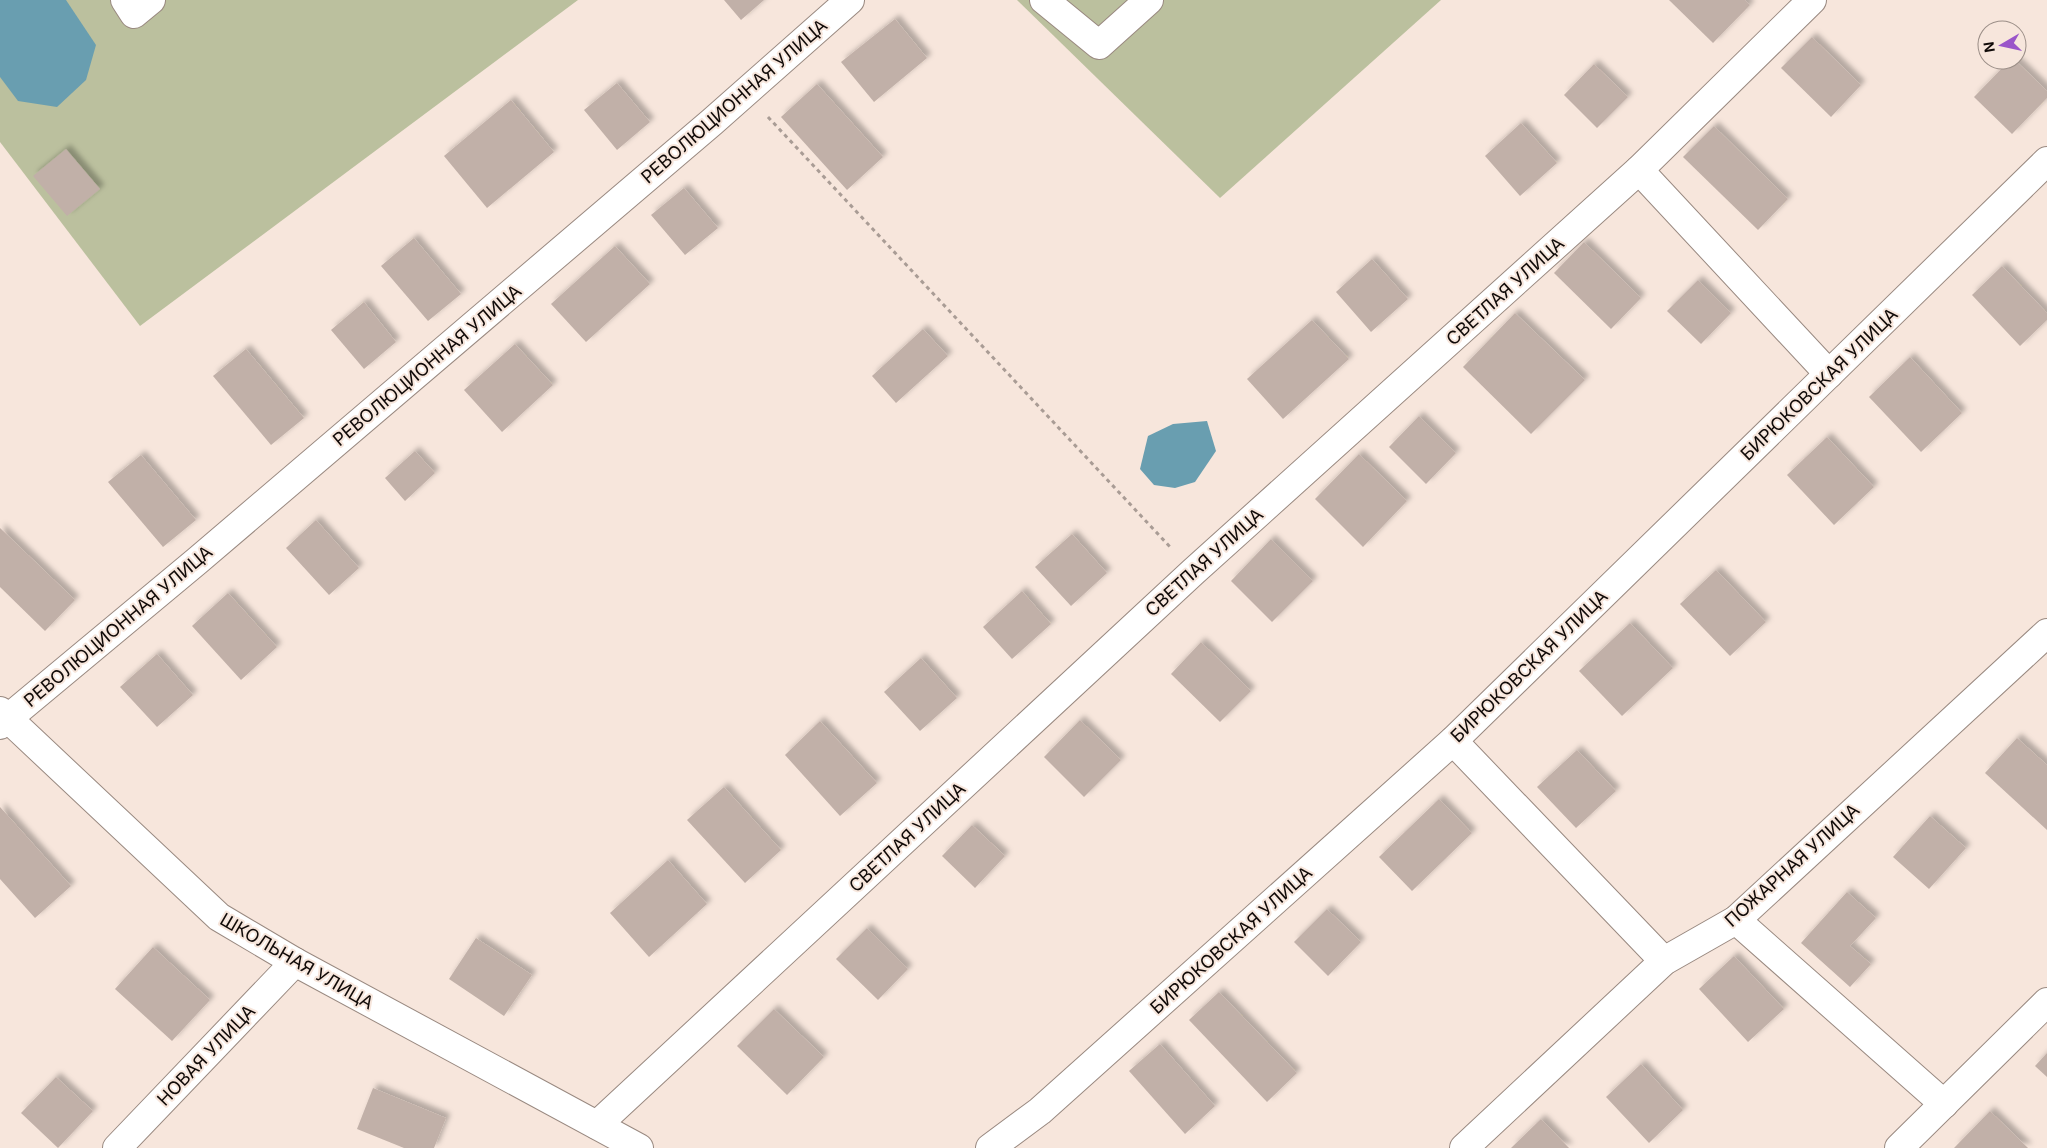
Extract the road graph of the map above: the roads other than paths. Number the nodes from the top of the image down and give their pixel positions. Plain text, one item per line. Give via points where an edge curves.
1 (125, 0) edge
2 (151, 0) edge
3 (850, 0) edge
4 (1044, 0) edge
5 (1149, 0) edge
6 (1812, 0) edge
7 (2047, 161) edge
8 (1639, 170) junction
9 (1829, 374) junction
10 (2047, 633) edge
11 (3, 718) edge
12 (1453, 741) junction
13 (1736, 920) junction
14 (1664, 961) junction
15 (295, 962) junction
16 (2047, 1002) edge
17 (1944, 1104) junction
18 (597, 1125) junction
19 (117, 1148) edge
20 (639, 1148) edge
21 (990, 1148) edge
22 (1464, 1148) edge
23 (1900, 1148) edge

1 - 2 street via 134,14
3 - 11 street, РЕВОЛЮЦИОННАЯ УЛИЦА via 197,561
4 - 5 street via 1099,45
6 - 8 street, СВЕТЛАЯ УЛИЦА
7 - 9 street, БИРЮКОВСКАЯ УЛИЦА
8 - 9 street
8 - 18 street, СВЕТЛАЯ УЛИЦА via 1193,572
9 - 12 street, БИРЮКОВСКАЯ УЛИЦА
10 - 13 street, ПОЖАРНАЯ УЛИЦА
11 - 15 street, ШКОЛЬНАЯ УЛИЦА via 219,917
12 - 14 street
12 - 21 street, БИРЮКОВСКАЯ УЛИЦА via 1040,1111
13 - 14 street, ПОЖАРНАЯ УЛИЦА
13 - 17 street
14 - 22 street, ПОЖАРНАЯ УЛИЦА
15 - 18 street, ШКОЛЬНАЯ УЛИЦА
15 - 19 street, НОВАЯ УЛИЦА
16 - 17 street
17 - 23 street
18 - 20 street, ШКОЛЬНАЯ УЛИЦА

